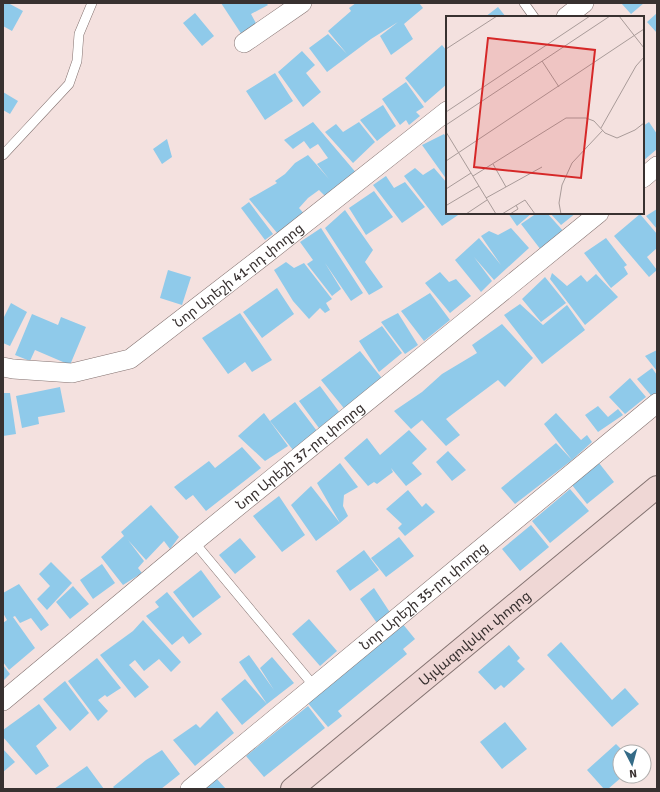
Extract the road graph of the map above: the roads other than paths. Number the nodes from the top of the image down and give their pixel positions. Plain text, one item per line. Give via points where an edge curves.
1 (92, 3) edge
2 (302, 3) edge
3 (524, 3) edge
4 (584, 3) edge
5 (533, 16) edge
6 (567, 16) edge
7 (244, 42) dead end
8 (446, 112) edge
9 (3, 155) edge
10 (657, 166) edge
11 (644, 177) edge
12 (598, 214) edge
13 (3, 367) edge
14 (657, 403) edge
15 (657, 488) edge
16 (194, 542) junction
17 (314, 686) junction
18 (3, 701) edge
19 (190, 789) edge
20 (292, 789) edge

1 - 9 lane via 79,34 76,62 69,84
2 - 7 street
3 - 5 lane
4 - 6 street
8 - 13 street, Նոր Արեշի 41-րդ փողոց via 130,358 72,373
10 - 11 street
12 - 16 street, Նոր Արեշի 37-րդ փողոց
14 - 17 street, Նոր Արեշի 35-րդ փողոց
15 - 20 main road, Այվազովսկու փողոց
16 - 17 lane
16 - 18 street, Նոր Արեշի 37-րդ փողոց
17 - 19 street, Նոր Արեշի 35-րդ փողոց

